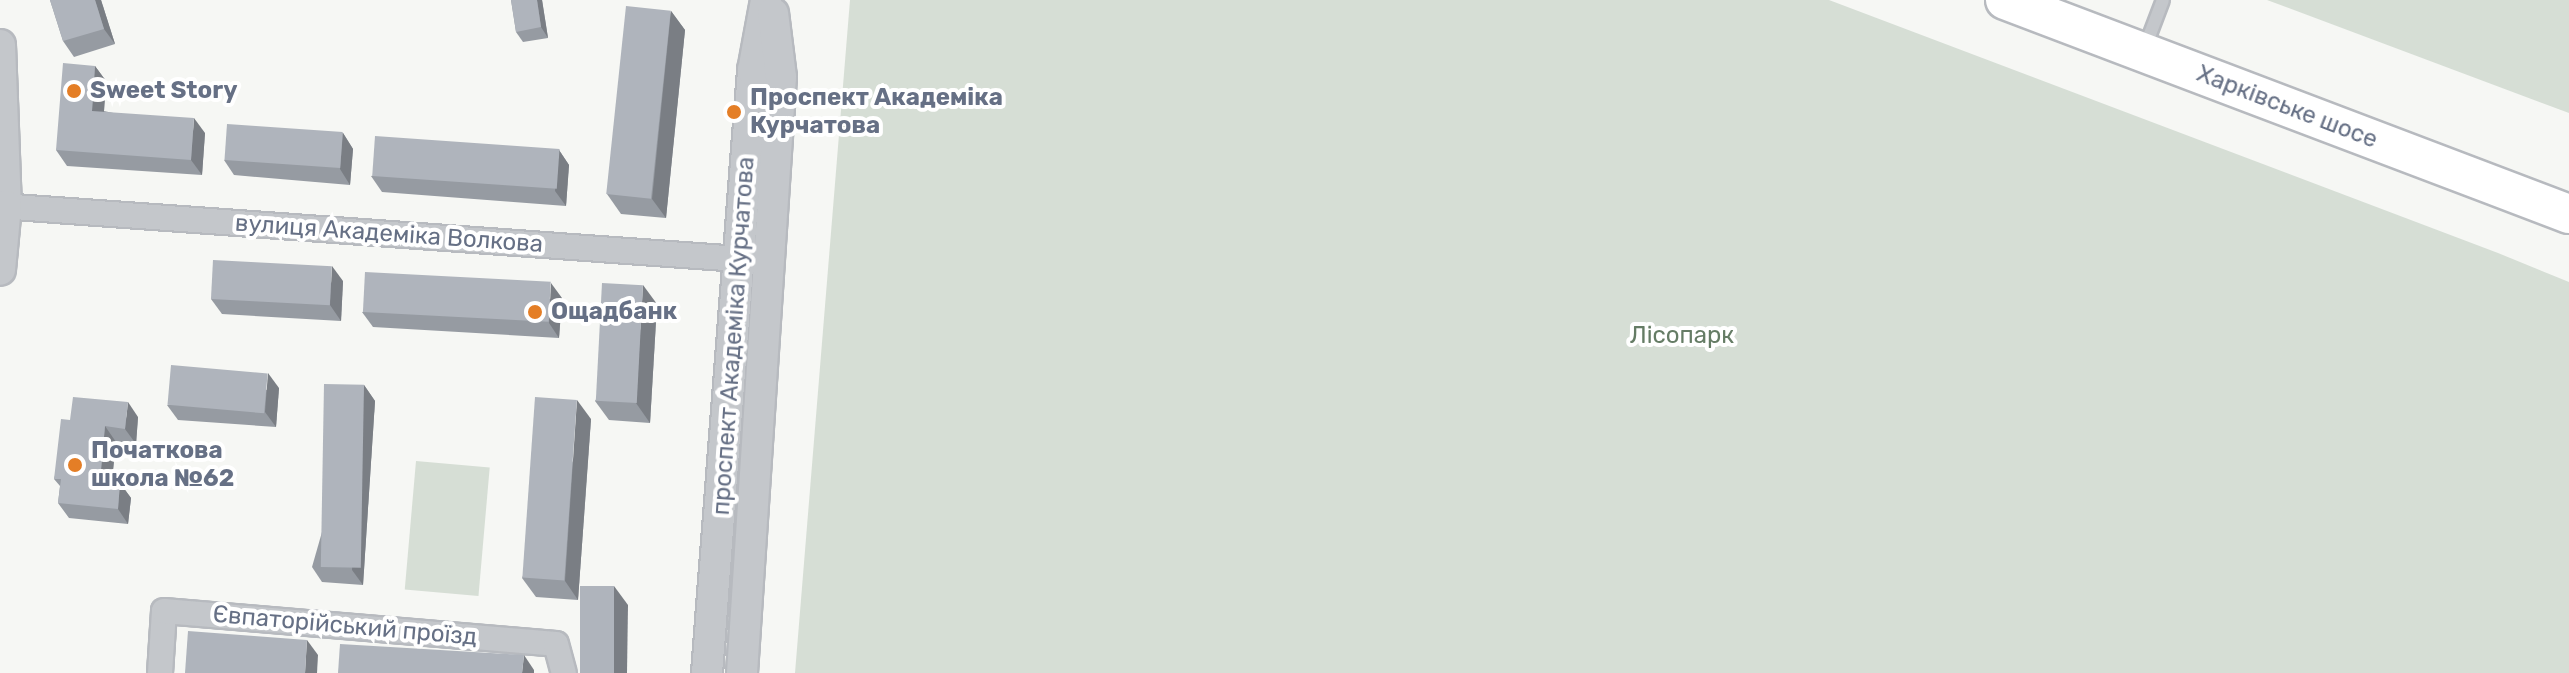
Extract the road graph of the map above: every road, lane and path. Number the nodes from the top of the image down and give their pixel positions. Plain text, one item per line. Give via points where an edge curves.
1 (769, 0) edge
2 (2005, 0) edge
3 (2163, 0) edge
4 (0, 45) edge
5 (2143, 53) junction
6 (3, 206) edge
7 (2569, 214) edge
8 (742, 259) junction
9 (772, 261) junction
10 (0, 270) edge
11 (160, 673) edge
12 (564, 673) edge
13 (707, 673) edge
14 (742, 673) edge

1 - 8 street, проспект Академіка Курчатова via 753,71
1 - 9 street, проспект Академіка Курчатова via 781,77
2 - 5 main road, Харківське шосе
3 - 5 lane
4 - 6 street
5 - 7 main road, Харківське шосе
6 - 8 street, вулиця Академіка Волкова
6 - 10 street
8 - 9 street, вулиця Академіка Волкова
8 - 13 street, проспект Академіка Курчатова
9 - 14 street, проспект Академіка Курчатова
11 - 12 street, Євпаторійський проїзд via 164,611 556,644

